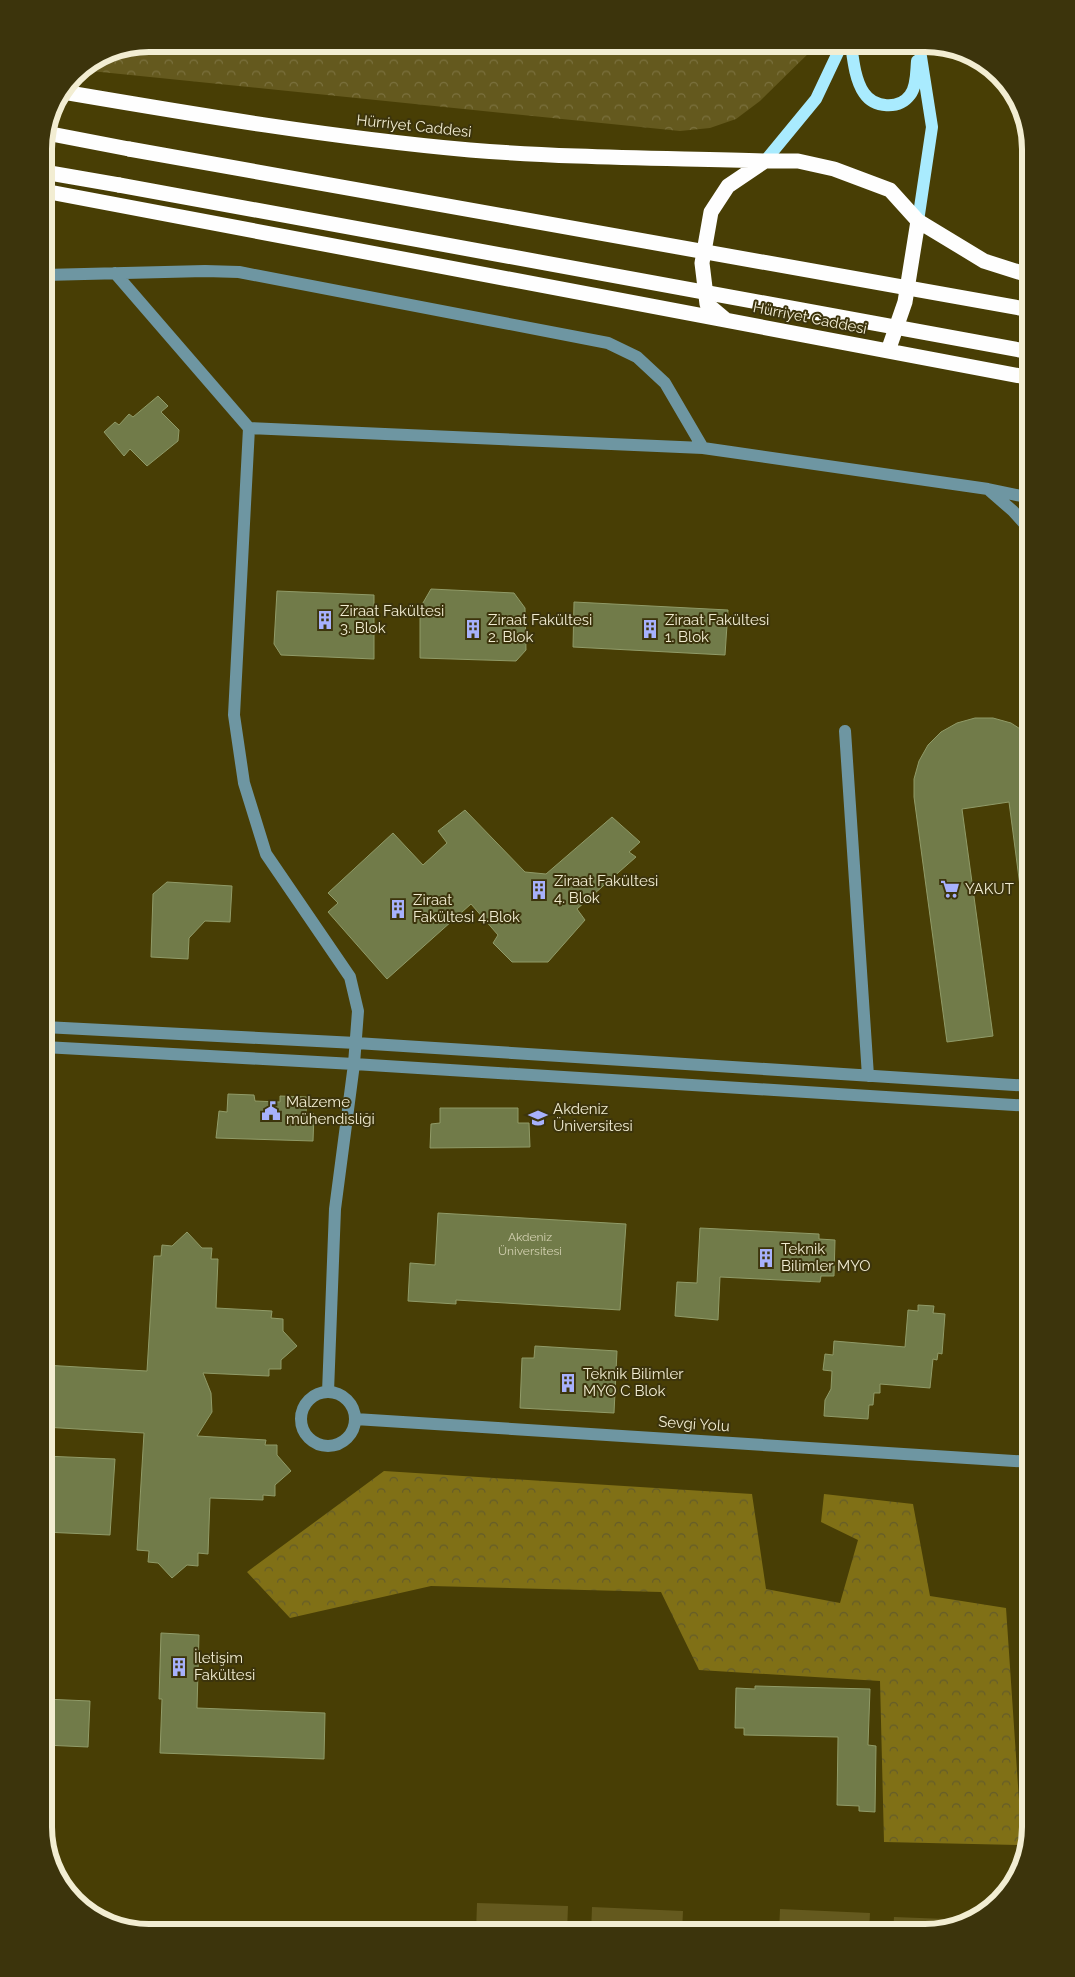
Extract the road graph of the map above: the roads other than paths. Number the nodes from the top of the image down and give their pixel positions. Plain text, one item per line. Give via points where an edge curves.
1 (838, 53) edge
2 (853, 53) edge
3 (918, 53) edge
4 (920, 53) edge
5 (71, 93) edge
6 (53, 135) edge
7 (765, 161) junction
8 (53, 174) edge
9 (53, 193) edge
10 (918, 221) junction
11 (115, 272) junction
12 (1022, 273) edge
13 (53, 275) edge
14 (1022, 308) edge
15 (726, 320) junction
16 (1022, 350) edge
17 (888, 351) junction
18 (1022, 376) edge
19 (249, 428) junction
20 (703, 448) junction
21 (988, 489) junction
22 (1022, 496) edge
23 (1022, 521) edge
24 (845, 731) dead end
25 (52, 1027) edge
26 (356, 1043) junction
27 (52, 1047) edge
28 (354, 1064) junction
29 (868, 1076) junction
30 (1022, 1085) edge
31 (1022, 1105) edge
32 (328, 1392) junction
33 (355, 1419) junction
34 (1022, 1461) edge

1 - 7 main road via 816,99
2 - 3 main road via 862,89 872,102 885,105 898,104 912,94
4 - 10 main road via 932,127
5 - 7 highway, Hürriyet Caddesi via 237,121 452,148
6 - 14 highway, bridge
7 - 10 highway, Hürriyet Caddesi via 798,161 834,169 890,190
7 - 15 highway, Hürriyet Caddesi via 728,186 711,212 702,263 707,304
8 - 16 highway, bridge
9 - 15 highway, Hürriyet Caddesi
10 - 12 highway, Hürriyet Caddesi via 984,261
10 - 17 highway via 905,302
11 - 13 street
11 - 19 street
11 - 20 street via 239,272 608,342 637,357 665,383
15 - 17 highway, Hürriyet Caddesi
17 - 18 highway, Hürriyet Caddesi
19 - 20 street
19 - 26 street via 234,715 244,783 266,854 350,977 358,1011
20 - 21 street
21 - 22 street
21 - 23 street
24 - 29 street
25 - 26 street
26 - 28 street
26 - 29 street
27 - 28 street
28 - 31 street
28 - 32 street via 334,1209
29 - 30 street
32 - 33 street via 347,1400
32 - 33 street via 308,1400 303,1409 300,1420 309,1439 328,1447 339,1444 348,1438
33 - 34 street, Sevgi Yolu

